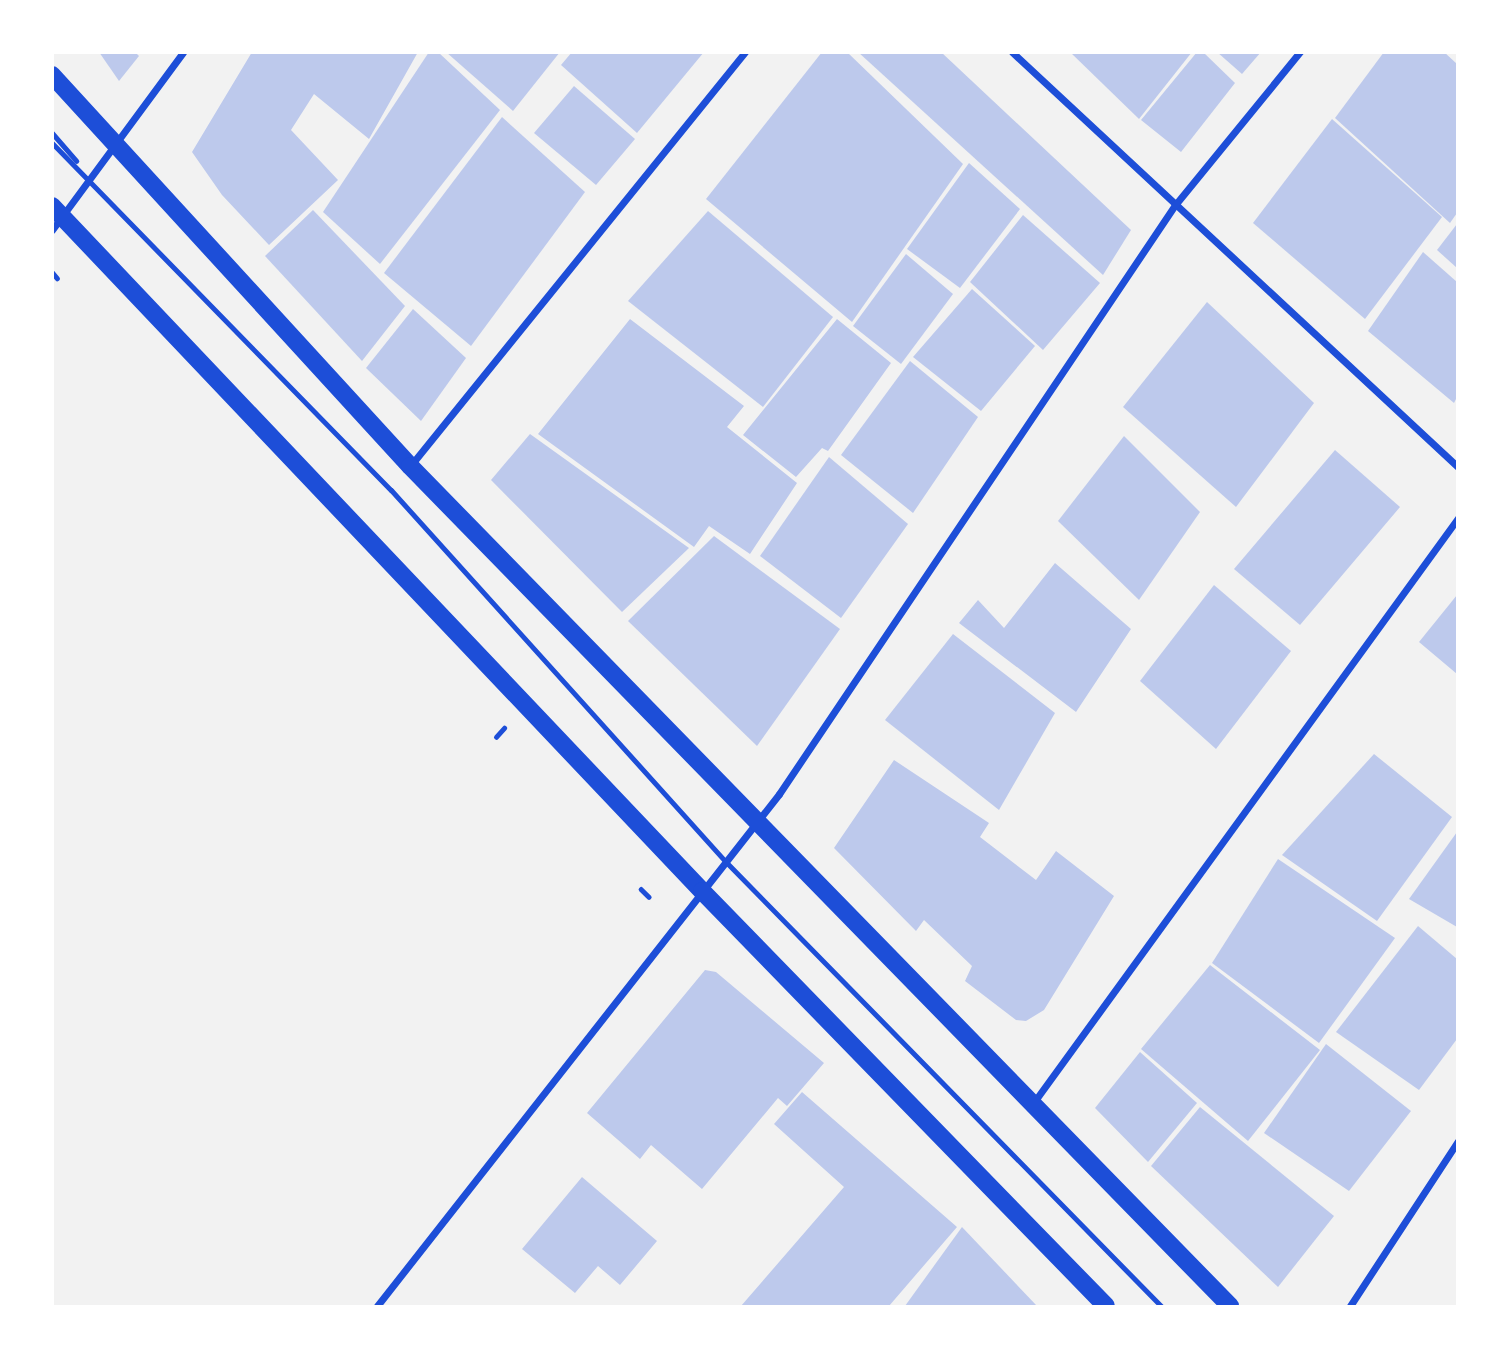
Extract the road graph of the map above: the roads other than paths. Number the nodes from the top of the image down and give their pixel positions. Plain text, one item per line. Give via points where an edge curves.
1 (183, 52) edge
2 (745, 52) edge
3 (1012, 52) edge
4 (1300, 52) edge
5 (52, 75) edge
6 (52, 133) edge
7 (114, 142) junction
8 (52, 143) edge
9 (89, 177) junction
10 (1175, 205) junction
11 (56, 218) edge
12 (410, 466) junction
13 (1458, 467) edge
14 (1458, 518) edge
15 (759, 820) junction
16 (726, 862) junction
17 (702, 891) junction
18 (1034, 1102) junction
19 (1458, 1141) edge
20 (377, 1307) edge
21 (1106, 1307) edge
22 (1161, 1307) edge
23 (1230, 1307) edge
24 (1350, 1307) edge

1 - 7 street
2 - 12 street
3 - 10 street
4 - 10 street
5 - 7 main road
6 - 9 lane
7 - 9 street
7 - 12 main road
8 - 9 lane
9 - 11 street
9 - 16 lane via 391,490
10 - 13 street
10 - 15 street
11 - 17 main road
12 - 15 main road
14 - 18 street
15 - 16 street
15 - 18 main road
16 - 17 street
16 - 22 lane
17 - 20 street
17 - 21 main road
18 - 23 main road
19 - 24 street

